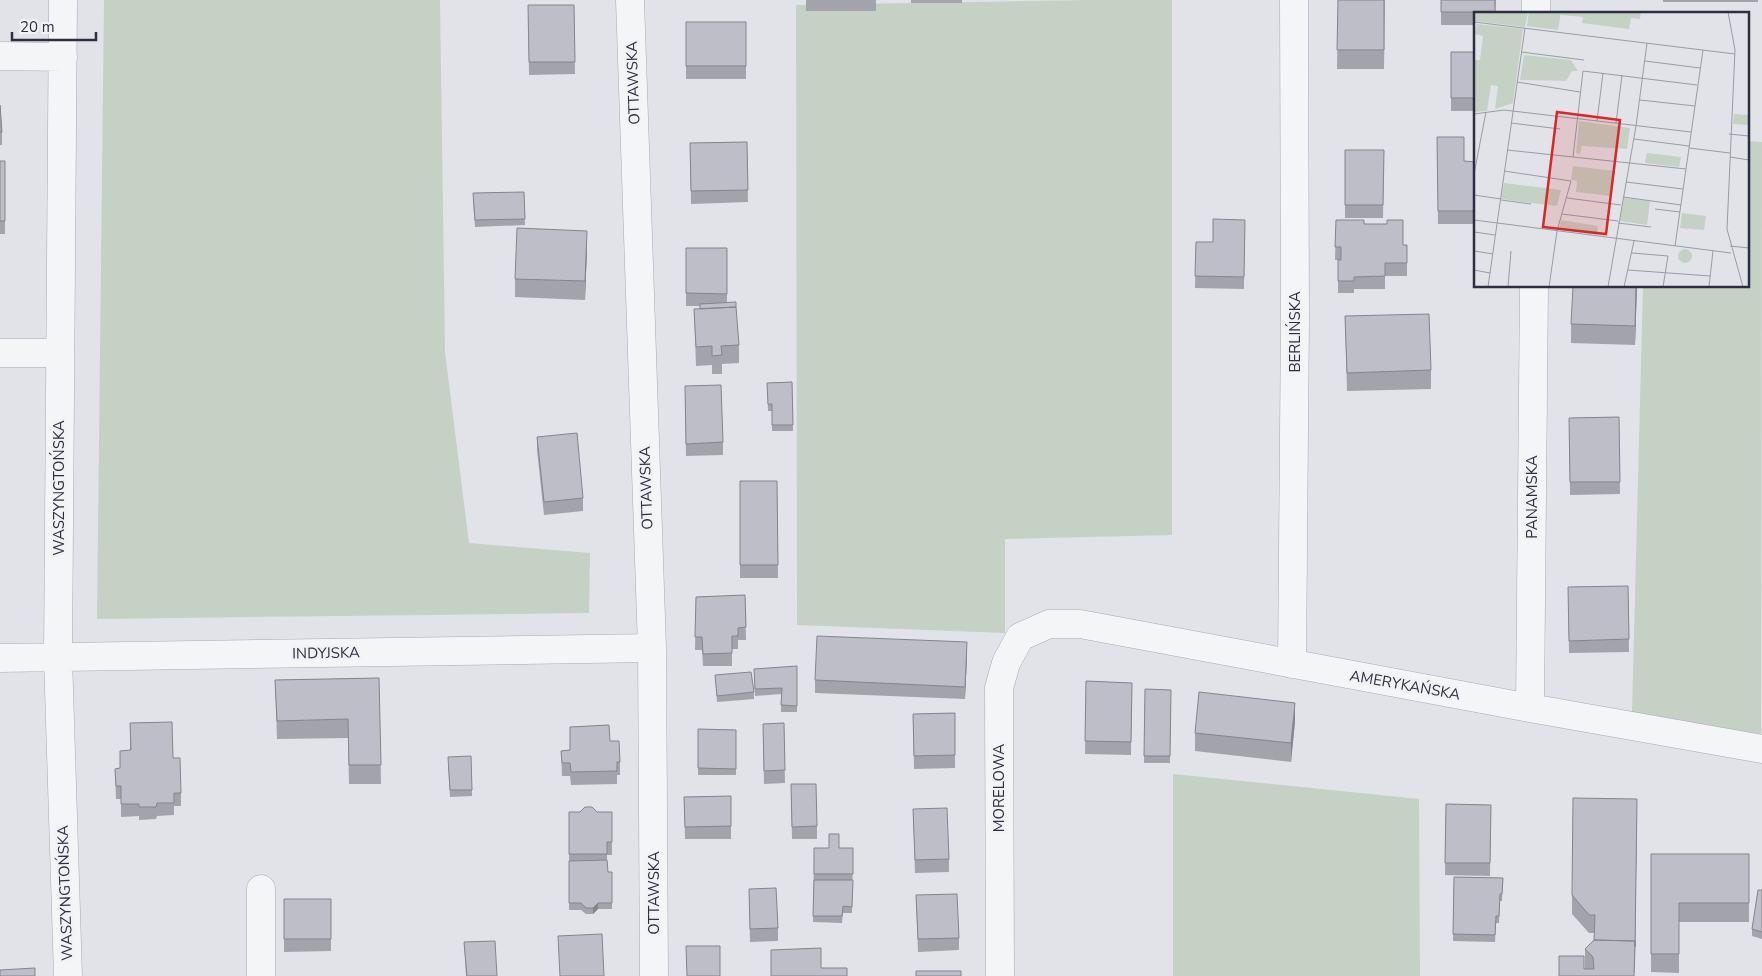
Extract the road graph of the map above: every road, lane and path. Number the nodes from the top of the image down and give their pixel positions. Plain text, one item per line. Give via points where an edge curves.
1 (63, 0) edge
2 (630, 0) edge
3 (1294, 0) edge
4 (0, 56) edge
5 (63, 57) junction
6 (1534, 288) edge
7 (0, 353) edge
8 (60, 353) junction
9 (1048, 624) joint
10 (652, 648) junction
11 (58, 657) junction
12 (0, 658) edge
13 (1292, 664) junction
14 (1530, 708) junction
15 (1762, 749) edge
16 (261, 889) dead end
17 (68, 976) edge
18 (261, 976) edge
19 (654, 976) edge
20 (1000, 976) edge

1 - 5 street, WASZYNGTOŃSKA
2 - 10 street, OTTAWSKA
3 - 13 street, BERLIŃSKA
4 - 5 street
5 - 8 street, WASZYNGTOŃSKA
6 - 14 street, PANAMSKA
7 - 8 street
8 - 11 street, WASZYNGTOŃSKA
9 - 13 street, AMERYKAŃSKA via 1080,624
9 - 20 street, MORELOWA via 1020,637 1006,663 999,688
10 - 11 street, INDYJSKA
10 - 19 street, OTTAWSKA
11 - 12 street, INDYJSKA
11 - 17 street, WASZYNGTOŃSKA
13 - 14 street, AMERYKAŃSKA
14 - 15 street, AMERYKAŃSKA
16 - 18 street

